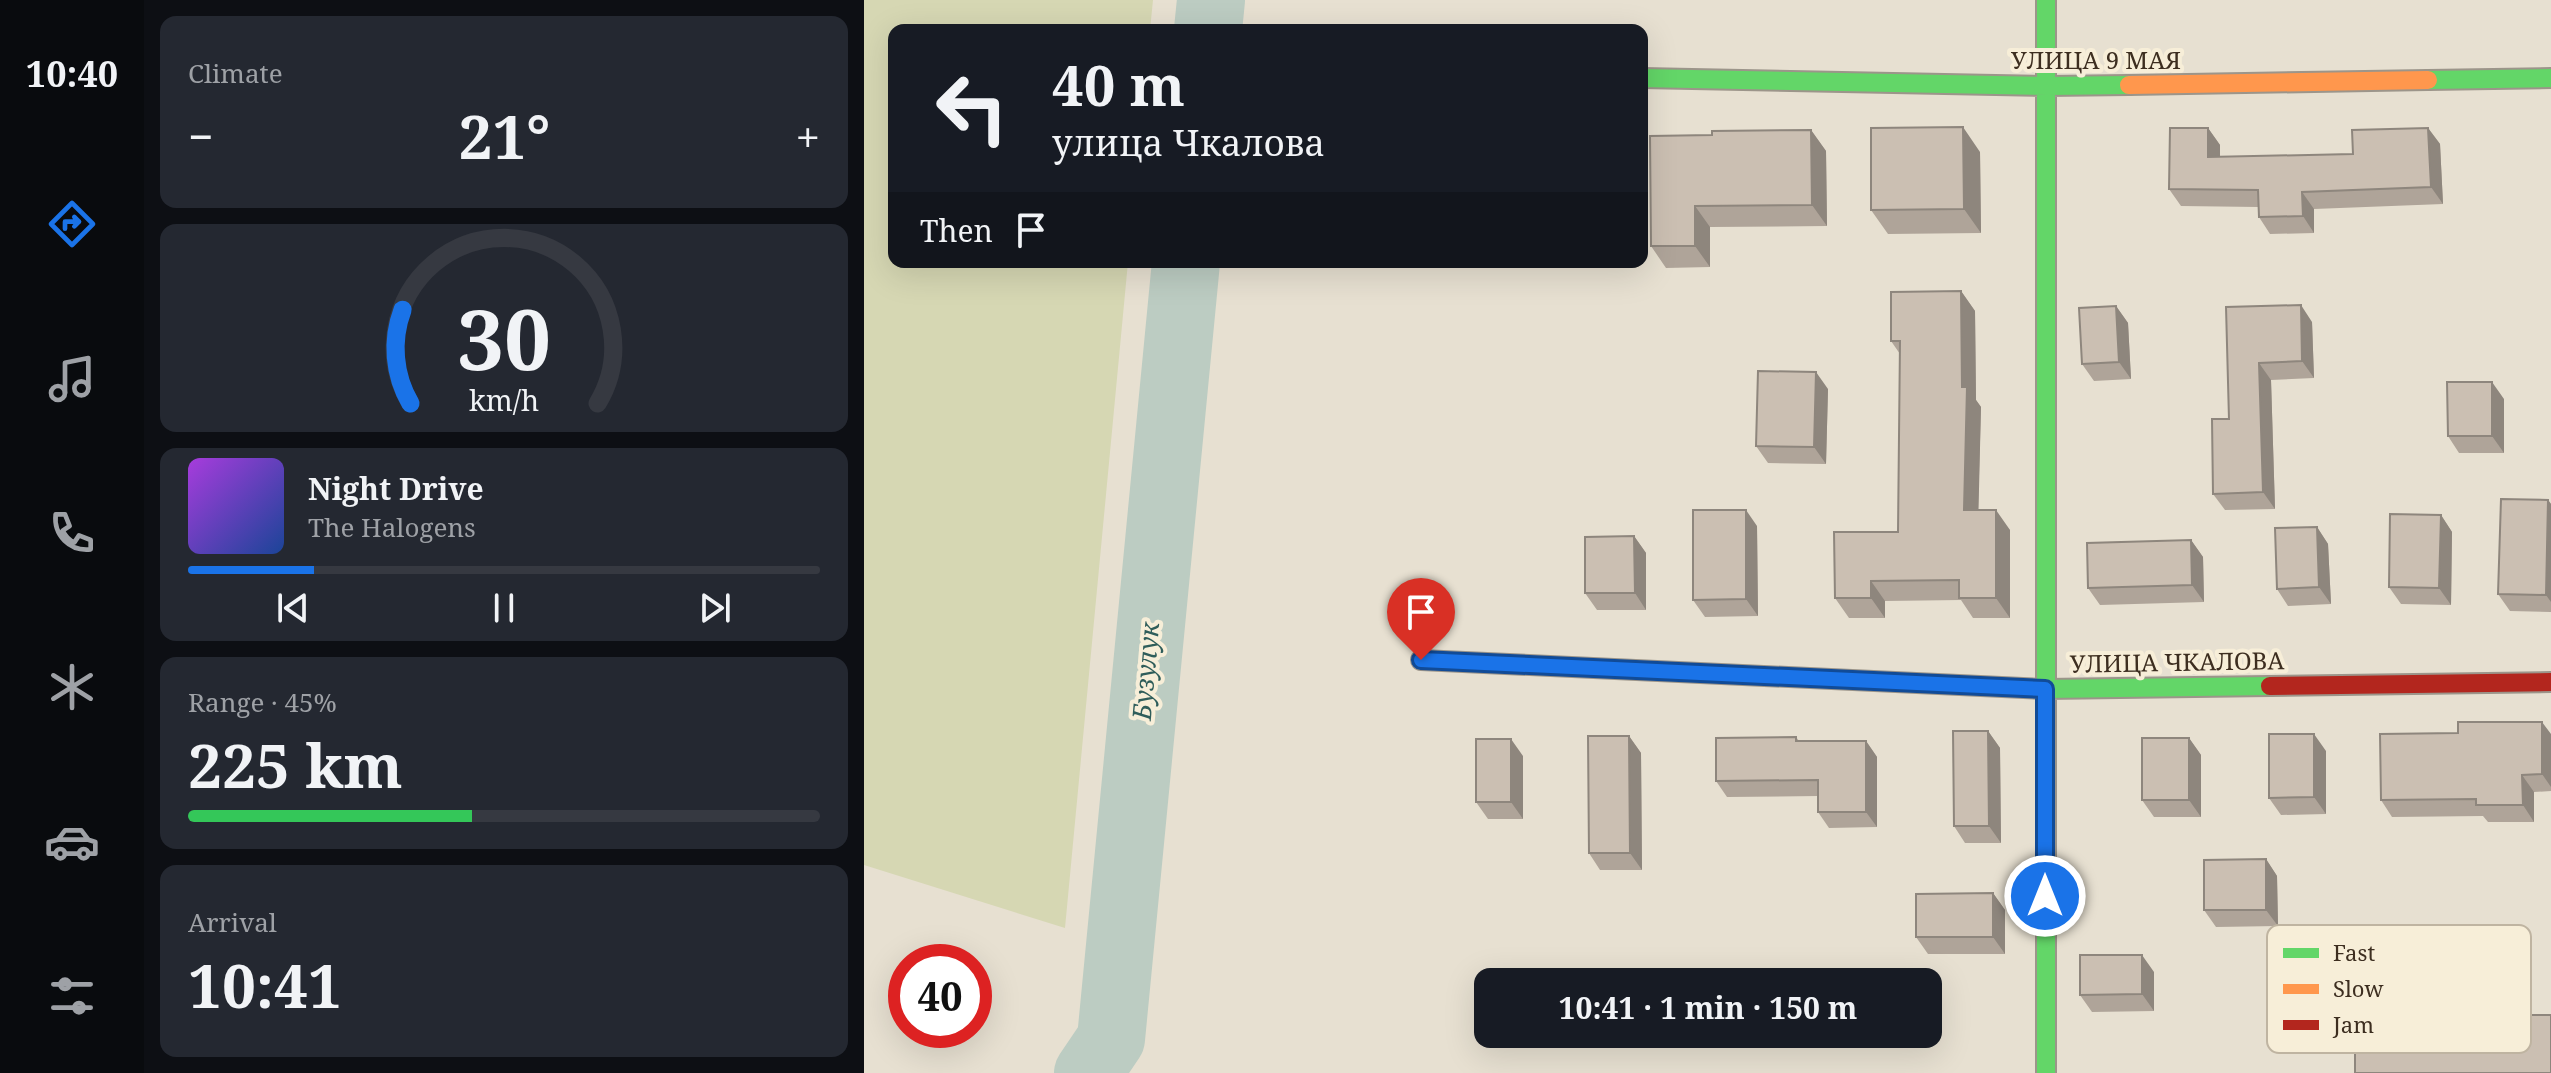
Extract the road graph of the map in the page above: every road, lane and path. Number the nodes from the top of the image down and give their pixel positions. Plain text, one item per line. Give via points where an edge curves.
1 (2046, 0) edge
2 (1648, 78) edge
3 (2551, 78) edge
4 (2047, 86) junction
5 (1421, 660) dead end
6 (2551, 682) edge
7 (2045, 689) junction
8 (2046, 1073) edge

1 - 4 street
2 - 4 street, УЛИЦА 9 МАЯ
3 - 4 street, УЛИЦА 9 МАЯ
4 - 7 street
5 - 7 street, УЛИЦА ЧКАЛОВА
6 - 7 street, УЛИЦА ЧКАЛОВА
7 - 8 street

